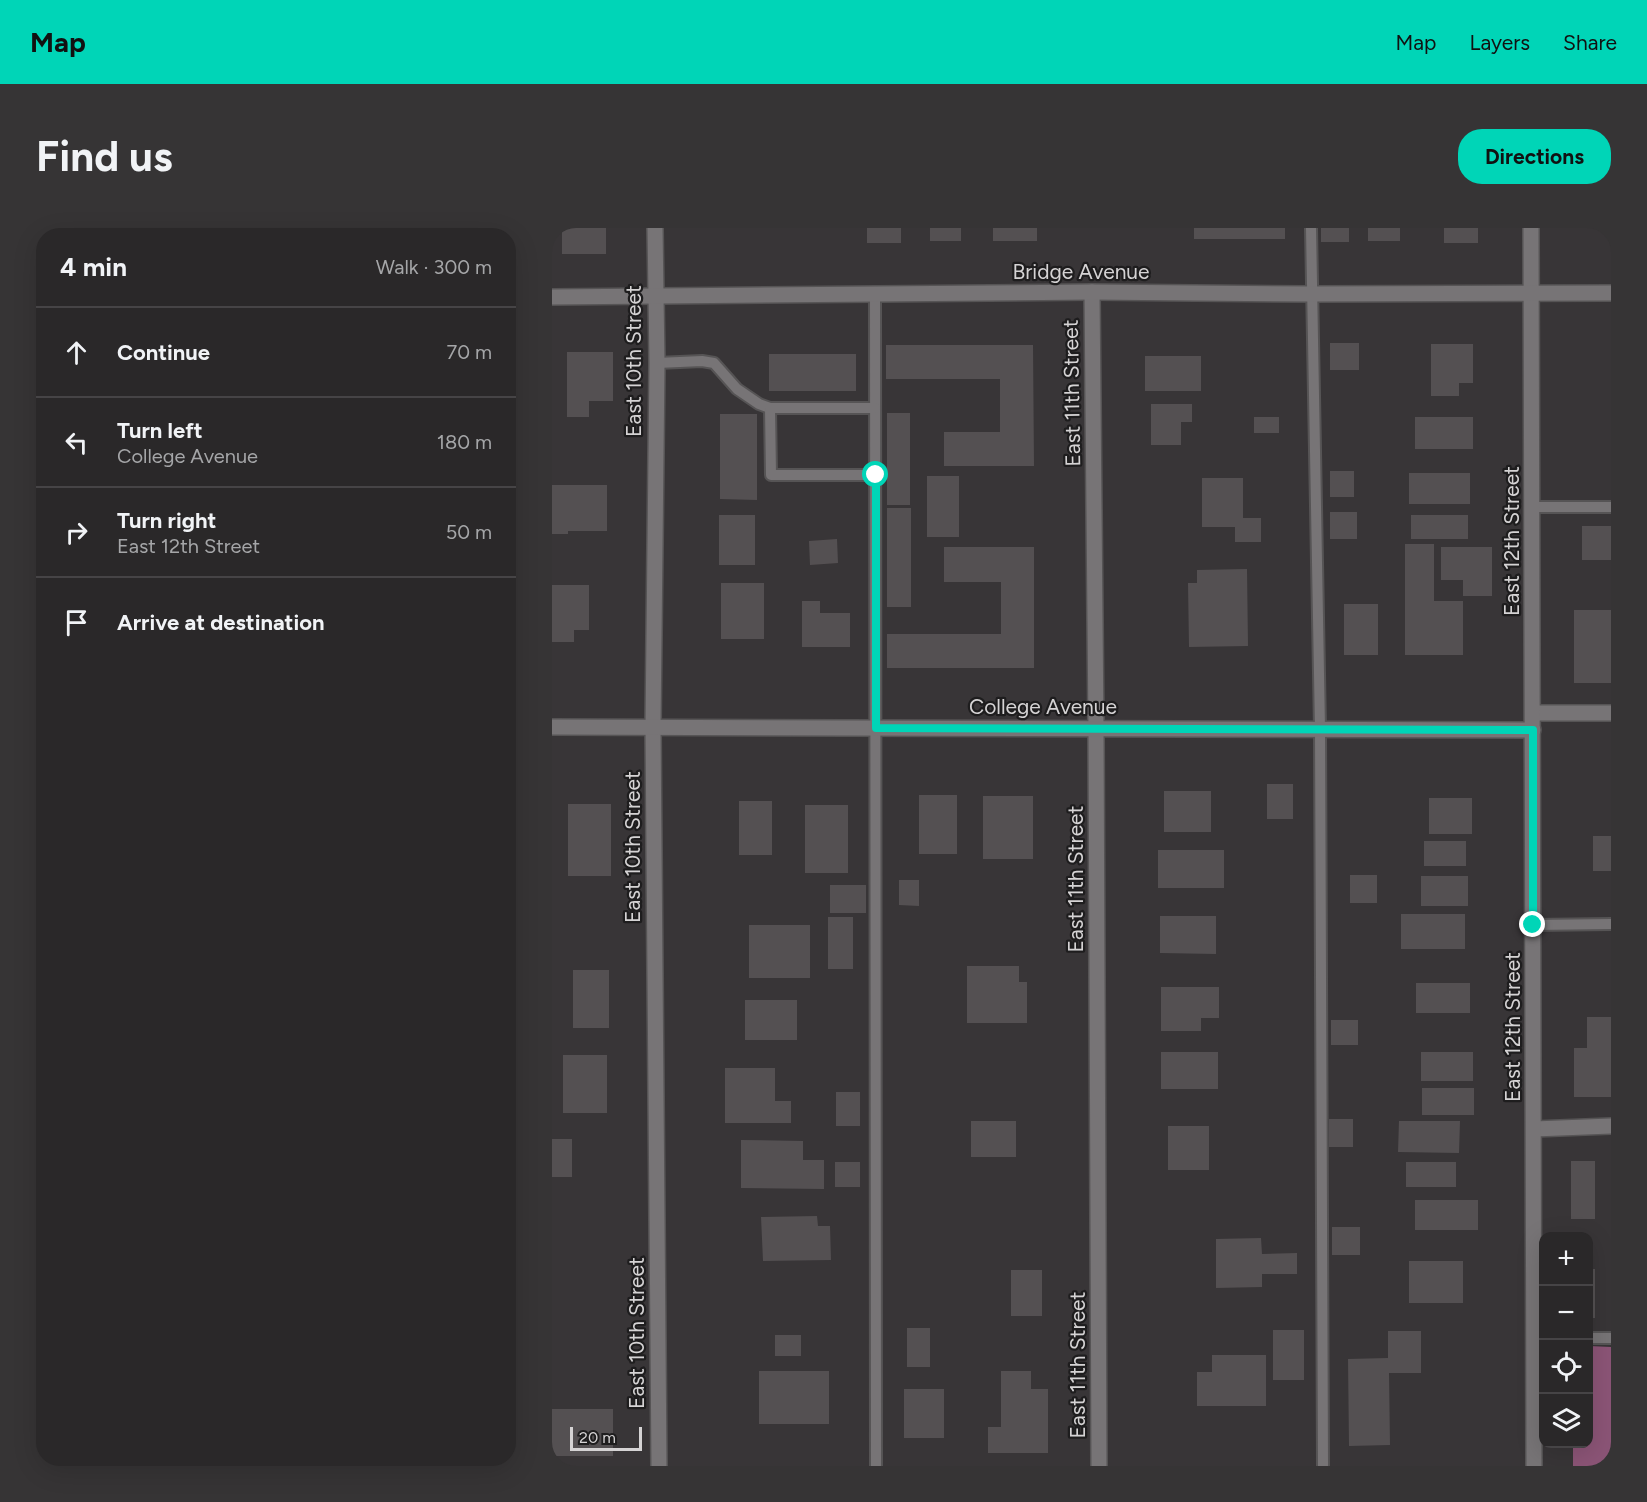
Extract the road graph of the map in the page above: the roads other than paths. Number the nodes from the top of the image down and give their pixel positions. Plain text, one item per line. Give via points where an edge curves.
1 (655, 228) edge
2 (1311, 228) edge
3 (1531, 228) edge
4 (1092, 292) junction
5 (1611, 293) edge
6 (875, 294) junction
7 (1311, 294) junction
8 (1532, 294) junction
9 (552, 297) edge
10 (655, 297) junction
11 (657, 363) junction
12 (770, 408) junction
13 (875, 408) junction
14 (876, 475) junction
15 (1533, 507) junction
16 (1611, 507) edge
17 (1533, 713) junction
18 (1611, 713) edge
19 (552, 727) edge
20 (653, 727) junction
21 (876, 728) junction
22 (1096, 729) junction
23 (1320, 729) junction
24 (1533, 730) junction
25 (1611, 924) edge
26 (1533, 925) junction
27 (1611, 1125) edge
28 (1534, 1130) junction
29 (1593, 1338) edge
30 (1611, 1338) edge
31 (1539, 1341) edge
32 (659, 1466) edge
33 (876, 1466) edge
34 (1099, 1466) edge
35 (1323, 1466) edge
36 (1534, 1466) edge

1 - 10 street, East 10th Street
2 - 7 lane
3 - 8 street, East 12th Street
4 - 6 street, Bridge Avenue
4 - 7 street, Bridge Avenue
4 - 22 street, East 11th Street
5 - 8 street, Bridge Avenue
6 - 10 street, Bridge Avenue
6 - 13 lane
7 - 8 street, Bridge Avenue
7 - 23 lane
8 - 15 street, East 12th Street
9 - 10 street, Bridge Avenue
10 - 11 street, East 10th Street
11 - 12 lane via 714,363 737,389
11 - 20 street, East 10th Street
12 - 13 lane
12 - 14 lane via 771,475
13 - 14 lane
14 - 21 lane
15 - 16 lane
15 - 17 street, East 12th Street
17 - 18 street
17 - 24 street, East 12th Street
19 - 20 street, College Avenue
20 - 21 street, College Avenue
20 - 32 street, East 10th Street
21 - 22 street, College Avenue
21 - 33 lane
22 - 23 street, College Avenue
22 - 34 street, East 11th Street
23 - 24 street, College Avenue
23 - 35 lane
24 - 26 street, East 12th Street
25 - 26 lane
26 - 28 street, East 12th Street
27 - 28 street
28 - 31 street, East 12th Street
29 - 30 lane
31 - 36 street, East 12th Street

